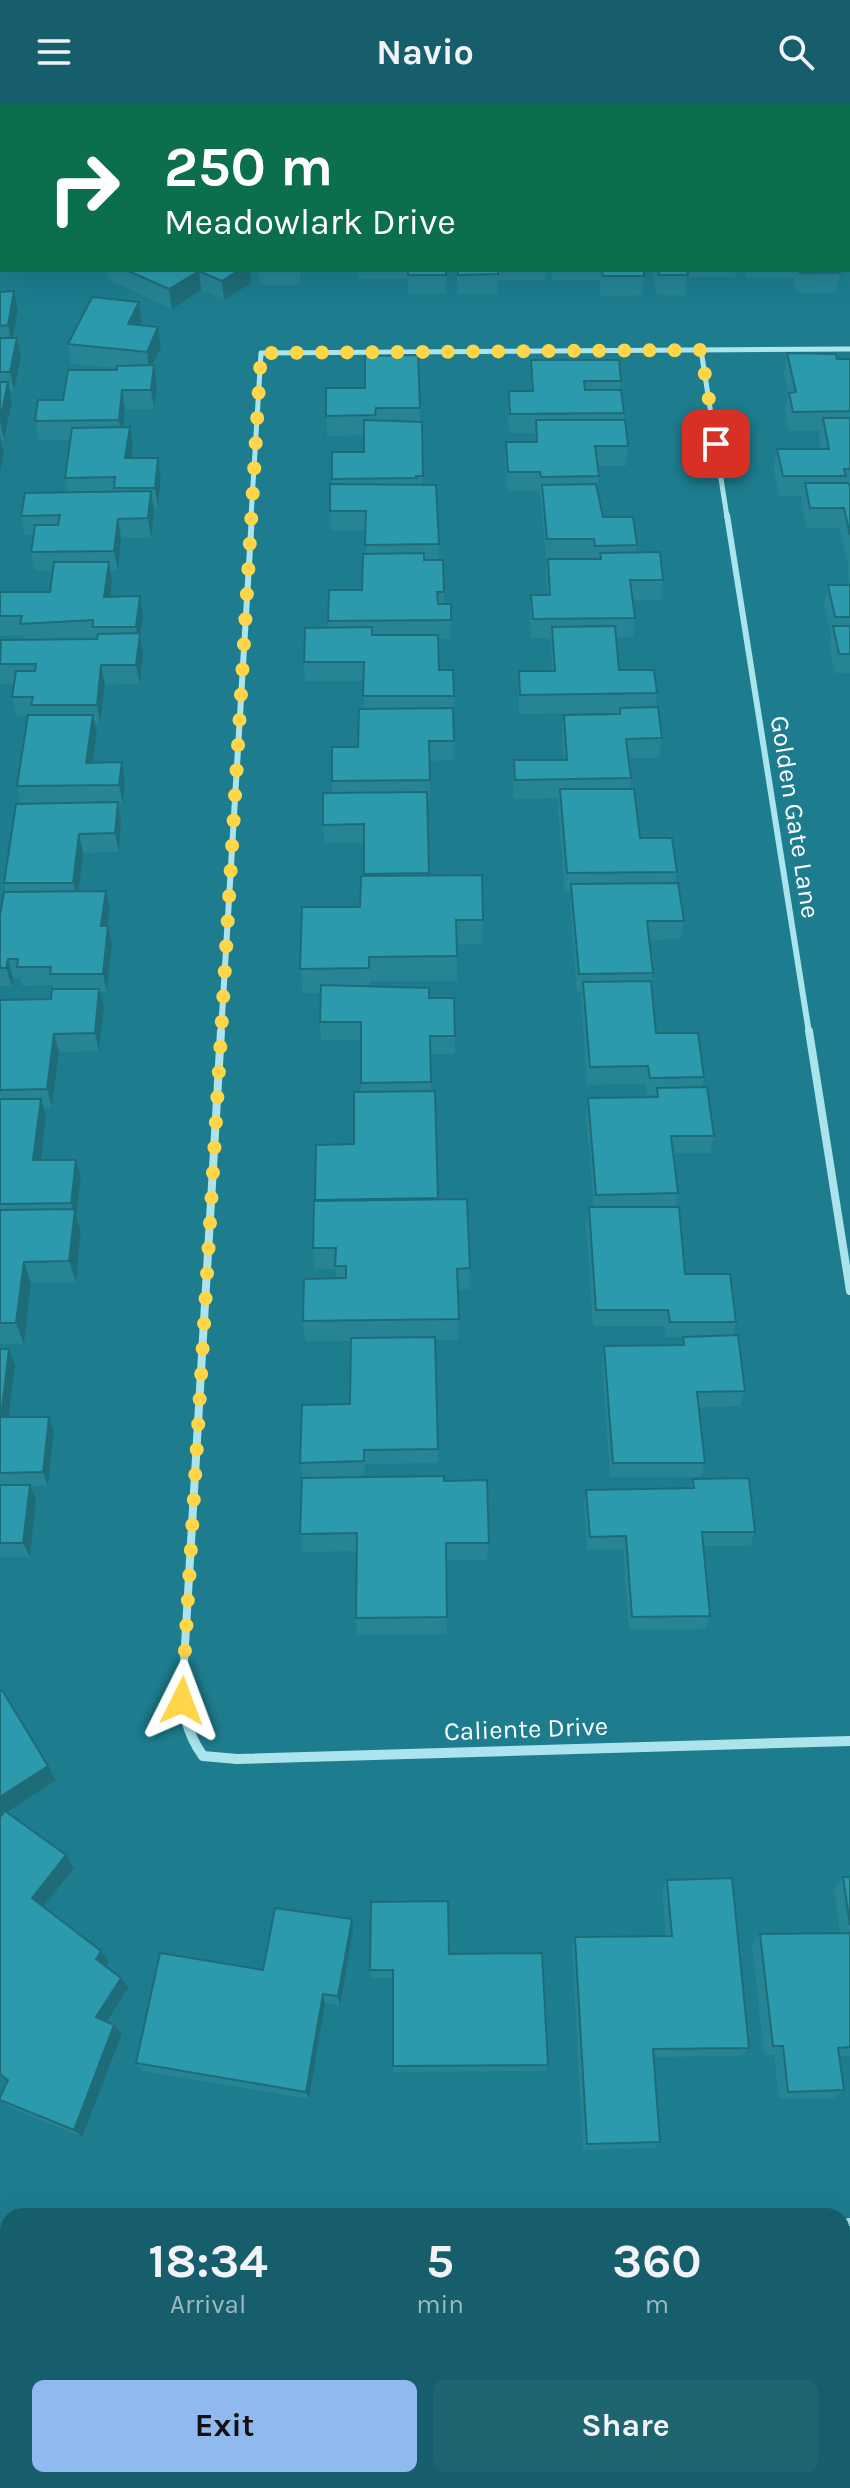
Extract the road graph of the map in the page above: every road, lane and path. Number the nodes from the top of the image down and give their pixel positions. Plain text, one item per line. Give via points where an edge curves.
1 (850, 349) edge
2 (701, 350) junction
3 (850, 1291) edge
4 (850, 1741) edge

1 - 2 street
2 - 3 street, Golden Gate Lane
2 - 4 street, Caliente Drive via 261,353 182,1701 189,1737 203,1756 237,1759

